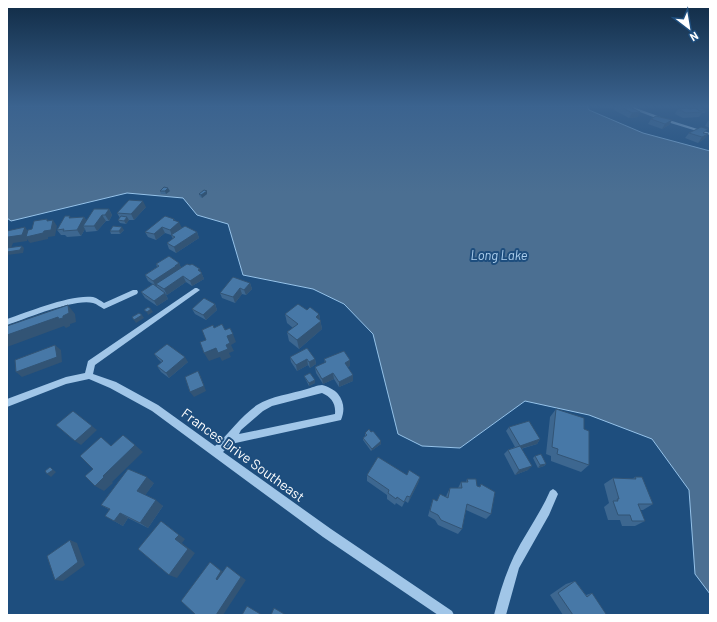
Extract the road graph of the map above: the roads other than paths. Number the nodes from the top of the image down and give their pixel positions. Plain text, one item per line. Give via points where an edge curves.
1 (197, 290) dead end
2 (135, 292) dead end
3 (7, 322) edge
4 (89, 376) junction
5 (7, 403) edge
6 (229, 440) junction
7 (216, 452) junction
8 (553, 494) dead end
9 (448, 615) edge
10 (500, 615) edge

1 - 4 street via 91,363
2 - 3 street via 104,306 92,300 74,302
4 - 5 street via 66,381
4 - 7 street, Frances Drive Southeast via 113,385 155,408
6 - 6 street via 249,416 270,403 322,389 332,393 339,405 338,417
6 - 7 street
7 - 9 street, Frances Drive Southeast via 327,533
8 - 10 street via 546,512 518,559

